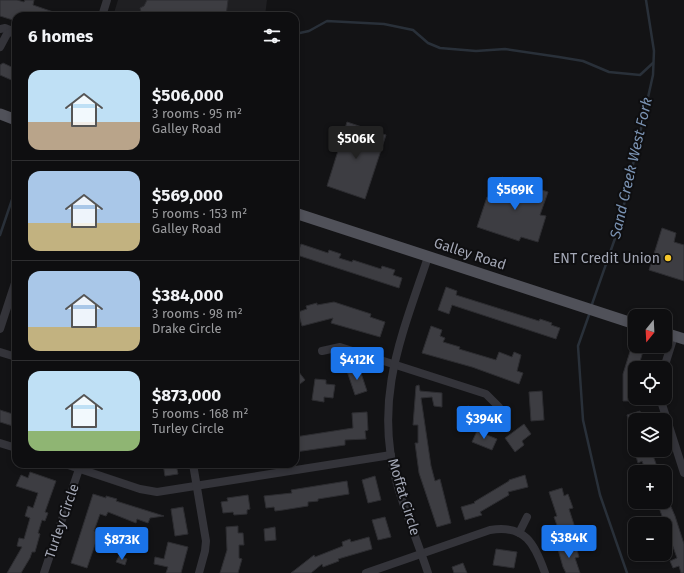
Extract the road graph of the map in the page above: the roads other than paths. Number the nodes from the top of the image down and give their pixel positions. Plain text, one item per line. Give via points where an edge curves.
1 (107, 0) edge
2 (103, 12) edge
3 (0, 29) edge
4 (12, 31) edge
5 (12, 33) edge
6 (0, 47) edge
7 (0, 114) edge
8 (12, 118) edge
9 (299, 214) edge
10 (428, 256) junction
11 (12, 292) edge
12 (628, 321) edge
13 (0, 329) edge
14 (674, 336) edge
15 (322, 351) dead end
16 (0, 352) edge
17 (12, 356) edge
18 (666, 361) edge
19 (394, 364) junction
20 (662, 405) edge
21 (499, 407) dead end
22 (0, 443) edge
23 (12, 447) edge
24 (391, 455) junction
25 (194, 468) edge
26 (79, 469) joint
27 (684, 473) edge
28 (197, 486) junction
29 (527, 517) dead end
30 (519, 533) junction
31 (422, 554) junction
32 (44, 573) edge
33 (199, 573) edge
34 (366, 573) edge
35 (428, 573) edge
36 (545, 573) edge

1 - 2 street
3 - 4 street
5 - 6 street via 7,34
7 - 8 main road
9 - 10 main road, Galley Road
10 - 12 main road, Galley Road
10 - 19 street, Moffat Circle
11 - 13 street
14 - 18 street
15 - 19 street via 340,347
16 - 17 street
19 - 21 street via 486,394
19 - 24 street, Moffat Circle via 388,402
20 - 27 street
22 - 23 street
24 - 28 street
24 - 31 street, Moffat Circle via 397,484
25 - 28 street
26 - 28 street via 148,491
26 - 32 street, Turley Circle
28 - 33 street via 206,541 206,551
29 - 30 street
30 - 31 street via 509,529 490,530
30 - 36 street via 532,543 538,552
31 - 34 street
31 - 35 street, Moffat Circle

